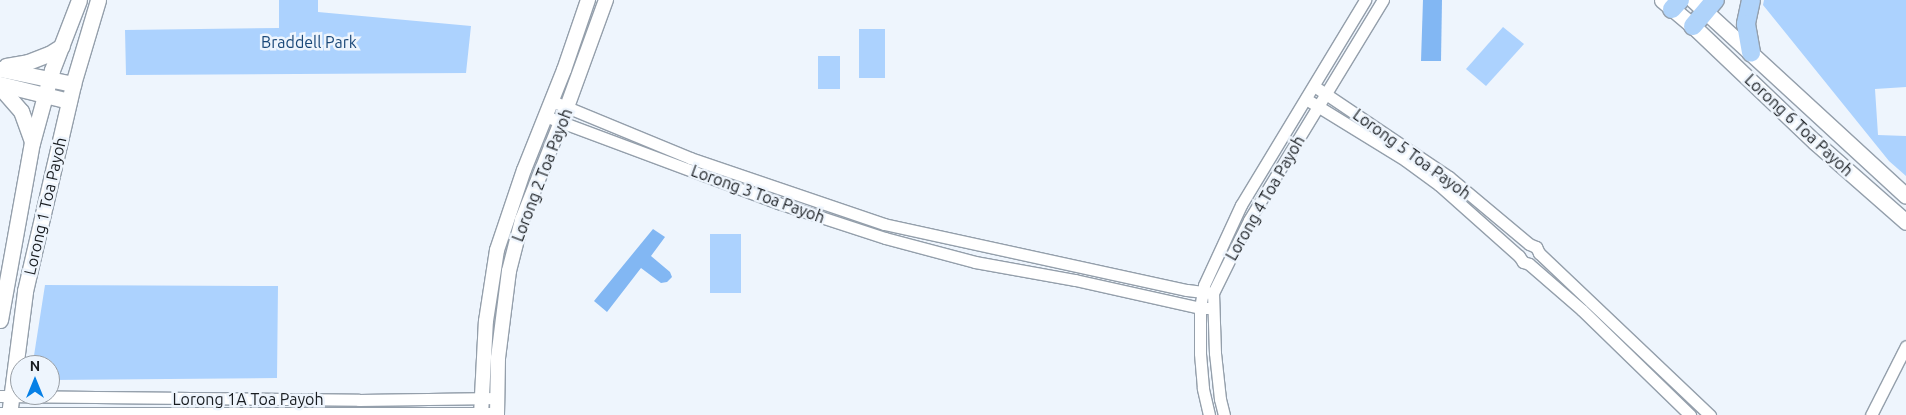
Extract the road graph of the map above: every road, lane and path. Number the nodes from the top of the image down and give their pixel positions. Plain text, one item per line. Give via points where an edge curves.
1 (79, 0) edge
2 (98, 0) edge
3 (588, 0) edge
4 (606, 0) edge
5 (1365, 0) edge
6 (1383, 0) edge
7 (1751, 0) edge
8 (1671, 3) edge
9 (1704, 4) edge
10 (1693, 26) junction
11 (62, 46) junction
12 (1751, 53) junction
13 (0, 68) edge
14 (50, 78) junction
15 (73, 84) junction
16 (0, 85) edge
17 (1314, 86) junction
18 (44, 94) junction
19 (1327, 94) junction
20 (1306, 99) junction
21 (69, 101) junction
22 (552, 101) junction
23 (567, 107) junction
24 (1319, 107) junction
25 (545, 116) junction
26 (560, 124) junction
27 (32, 143) junction
28 (1902, 193) edge
29 (1906, 204) edge
30 (1905, 218) edge
31 (1529, 244) junction
32 (980, 245) junction
33 (1539, 253) junction
34 (1519, 256) junction
35 (975, 262) junction
36 (1529, 264) junction
37 (1207, 292) junction
38 (1206, 308) junction
39 (0, 320) edge
40 (1906, 346) edge
41 (6, 396) edge
42 (480, 398) junction
43 (496, 398) junction
44 (366, 400) junction
45 (366, 413) junction
46 (6, 414) edge
47 (480, 414) edge
48 (497, 414) edge
49 (1210, 415) edge
50 (1224, 415) edge
51 (1690, 415) edge
52 (1710, 415) edge
53 (1871, 415) edge

1 - 11 main road, Lorong 1 Toa Payoh
2 - 15 main road, Lorong 1 Toa Payoh
3 - 22 street, Lorong 2 Toa Payoh
4 - 23 street, Lorong 2 Toa Payoh
5 - 17 street, Lorong 4 Toa Payoh
6 - 19 street, Lorong 4 Toa Payoh
7 - 12 main road via 1746,24
8 - 10 main road, Lorong 6 Toa Payoh
9 - 10 main road, Lorong 6 Toa Payoh
9 - 12 main road, Lorong 6 Toa Payoh
10 - 30 main road, Lorong 6 Toa Payoh via 1815,142
11 - 13 main road via 28,62
11 - 14 main road, Lorong 1 Toa Payoh
12 - 28 main road, Lorong 6 Toa Payoh
13 - 14 main road
14 - 15 main road
14 - 18 main road, Lorong 1 Toa Payoh
15 - 21 main road, Lorong 1 Toa Payoh
16 - 18 main road
16 - 27 main road via 21,111
17 - 19 street, Lorong 5 Toa Payoh
17 - 20 street, Lorong 4 Toa Payoh
18 - 21 main road
18 - 27 main road, Lorong 1 Toa Payoh
19 - 24 street, Lorong 4 Toa Payoh
19 - 31 street, Lorong 5 Toa Payoh via 1449,177
20 - 24 street, Lorong 5 Toa Payoh
20 - 37 street, Lorong 4 Toa Payoh via 1242,205
21 - 41 main road, Lorong 1 Toa Payoh
22 - 23 street, Lorong 3 Toa Payoh
22 - 25 street, Lorong 2 Toa Payoh
23 - 26 street, Lorong 2 Toa Payoh
23 - 32 street, Lorong 3 Toa Payoh via 690,158 826,206 884,224
24 - 34 street, Lorong 5 Toa Payoh via 1439,185
24 - 37 street, Lorong 4 Toa Payoh
25 - 26 street, Lorong 3 Toa Payoh
25 - 42 street, Lorong 2 Toa Payoh via 497,250 486,313
26 - 35 street, Lorong 3 Toa Payoh via 778,203 885,238
26 - 43 street, Lorong 2 Toa Payoh via 522,220 513,253 498,358
27 - 39 main road, Lorong 1 Toa Payoh
28 - 29 main road, Lorong 6 Toa Payoh
31 - 33 street, Lorong 5 Toa Payoh
31 - 34 street via 1522,248
32 - 35 street
32 - 37 street, Lorong 3 Toa Payoh
33 - 36 street via 1537,261
33 - 52 street, Lorong 5 Toa Payoh
34 - 36 street, Lorong 5 Toa Payoh
35 - 38 street, Lorong 3 Toa Payoh
36 - 51 street, Lorong 5 Toa Payoh via 1582,310
37 - 38 street, Lorong 4 Toa Payoh
38 - 49 street, Lorong 4 Toa Payoh via 1200,354 1203,388
38 - 50 street, Lorong 4 Toa Payoh
40 - 53 street
41 - 44 street, Lorong 1A Toa Payoh
41 - 46 main road, Lorong 1 Toa Payoh
42 - 43 street, Lorong 1A Toa Payoh
42 - 44 street, Lorong 1A Toa Payoh
42 - 47 street, Lorong 2 Toa Payoh
43 - 48 street, Lorong 2 Toa Payoh
44 - 45 street
45 - 46 street, Lorong 1A Toa Payoh
45 - 47 street, Lorong 1A Toa Payoh
47 - 48 street, Lorong 1A Toa Payoh

